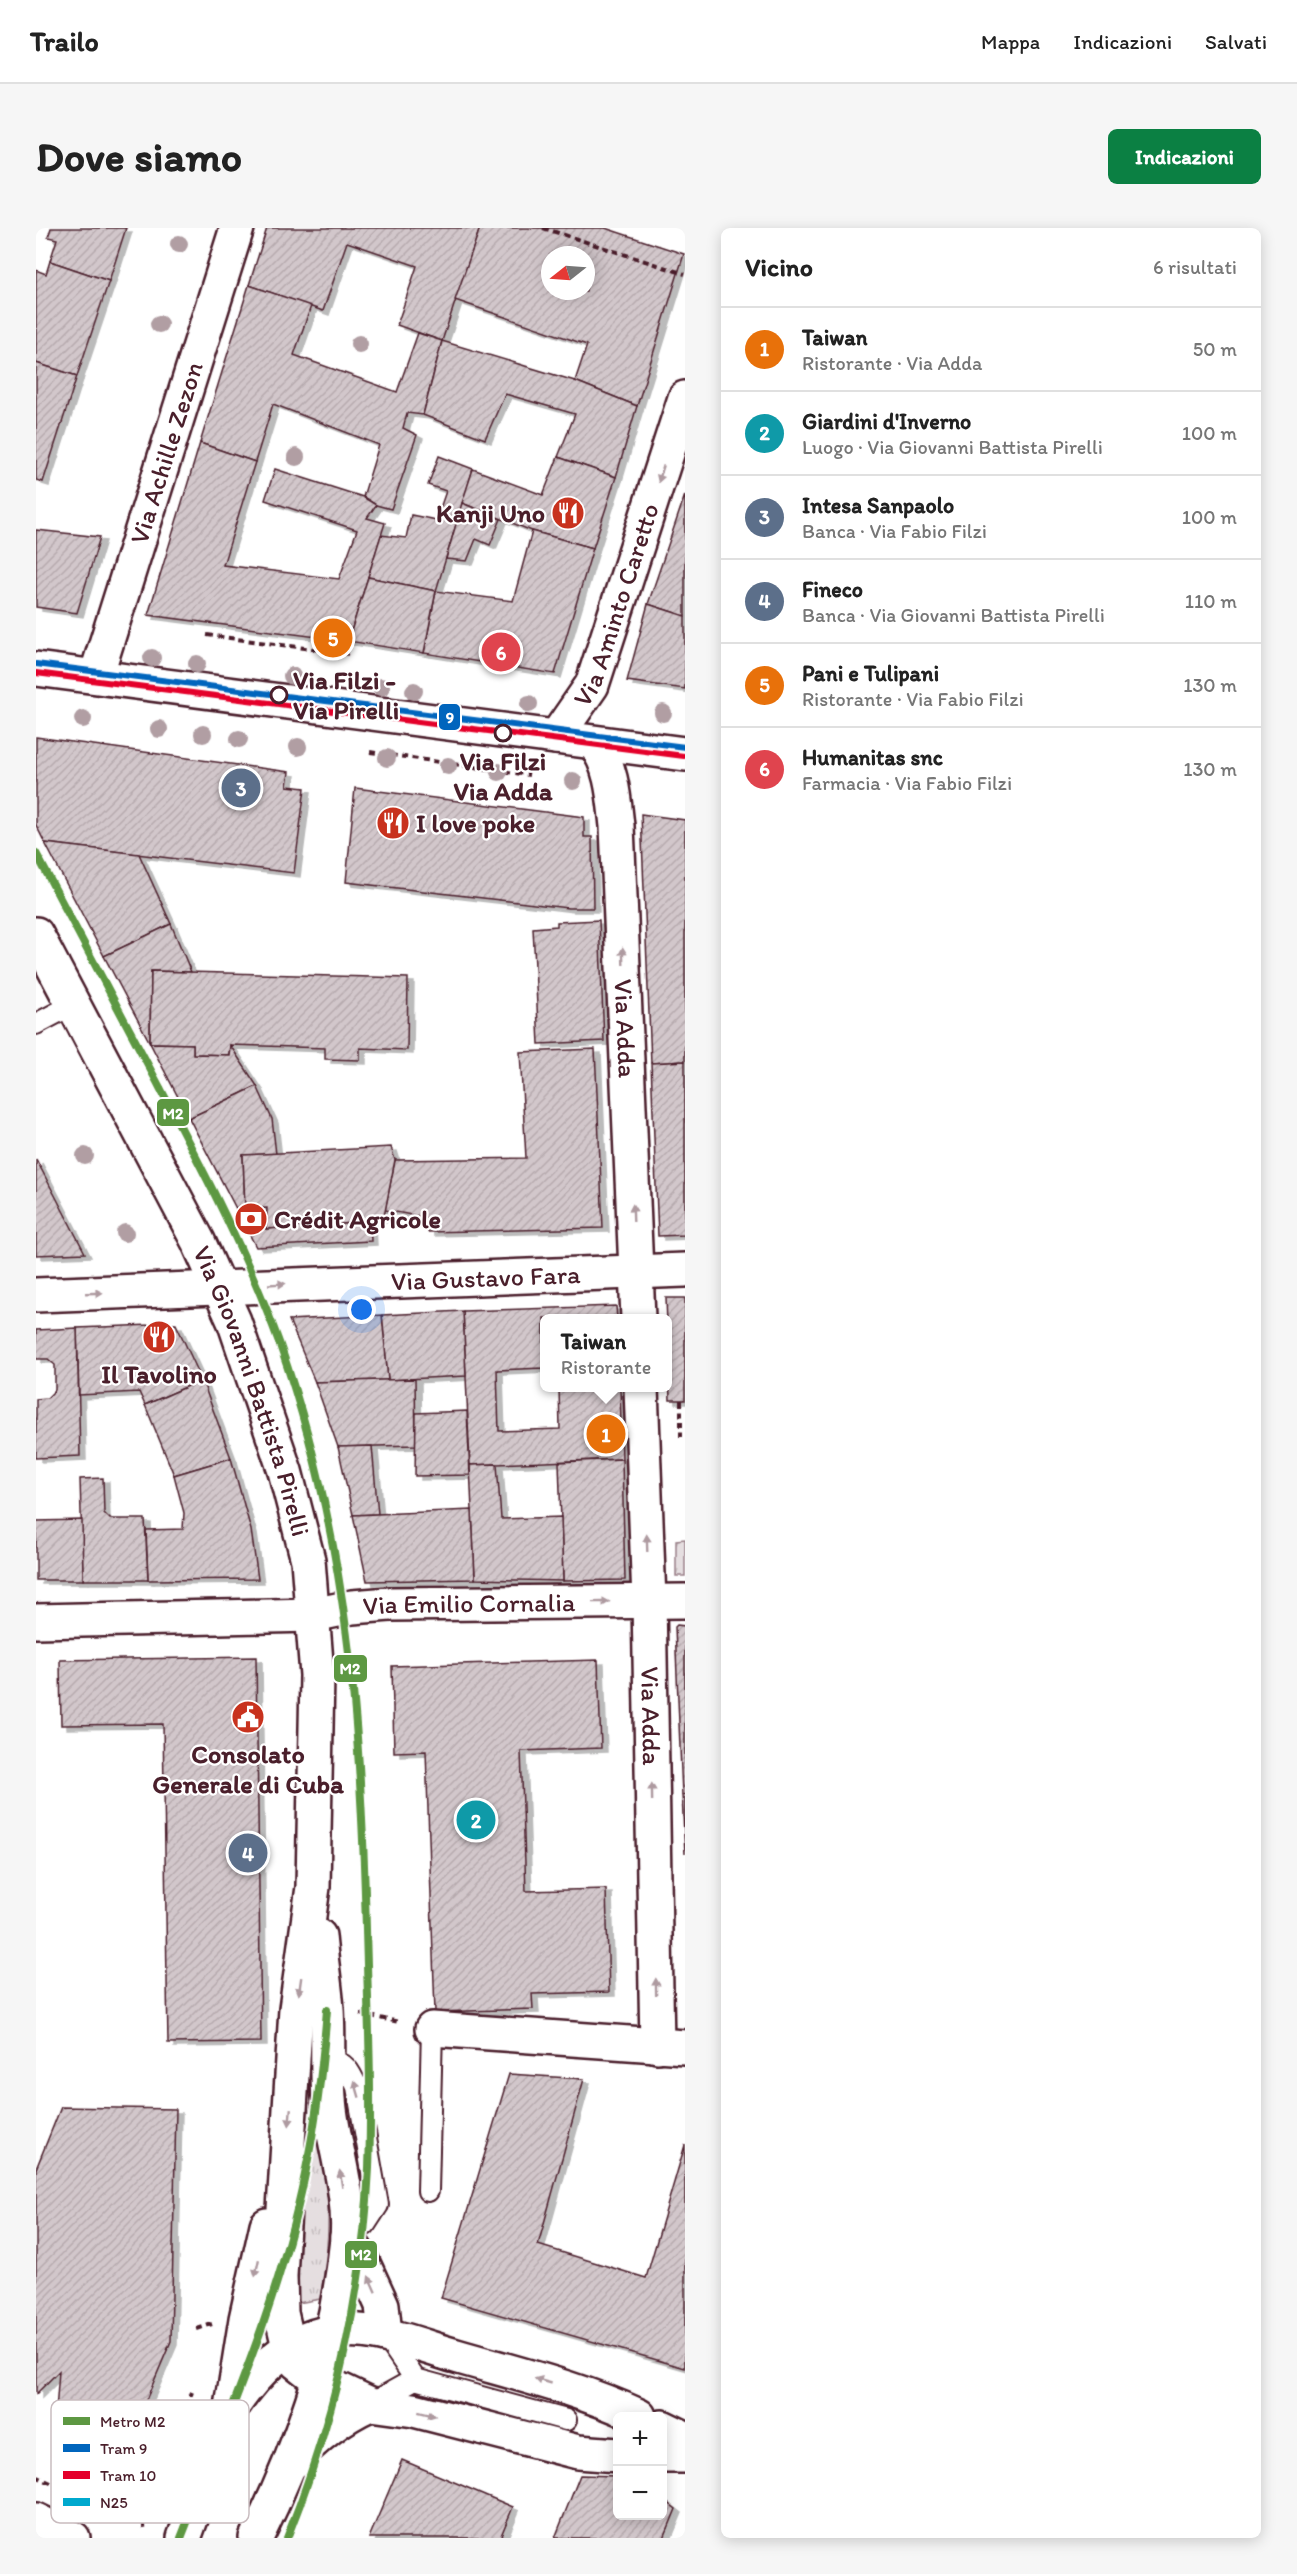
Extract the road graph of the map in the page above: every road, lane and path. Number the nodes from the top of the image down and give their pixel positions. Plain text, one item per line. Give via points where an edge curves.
1 (237, 228) edge
2 (543, 228) edge
3 (685, 274) edge
4 (685, 398) edge
5 (207, 635) dead end
6 (350, 654) dead end
7 (36, 669) edge
8 (96, 676) junction
9 (556, 737) junction
10 (594, 743) junction
11 (370, 752) dead end
12 (685, 754) edge
13 (529, 775) dead end
14 (36, 934) edge
15 (72, 1005) junction
16 (36, 1024) edge
17 (685, 1270) edge
18 (636, 1272) junction
19 (219, 1288) junction
20 (36, 1295) edge
21 (638, 1314) edge
22 (640, 1392) edge
23 (681, 1400) dead end
24 (681, 1437) dead end
25 (649, 1601) junction
26 (685, 1601) edge
27 (313, 1615) junction
28 (36, 1622) edge
29 (314, 1887) junction
30 (351, 2012) dead end
31 (432, 2029) junction
32 (671, 2047) edge
33 (327, 2060) junction
34 (294, 2062) junction
35 (285, 2172) junction
36 (429, 2191) dead end
37 (347, 2237) junction
38 (331, 2332) junction
39 (385, 2336) junction
40 (290, 2347) junction
41 (415, 2379) junction
42 (319, 2380) junction
43 (192, 2392) dead end
44 (189, 2400) edge
45 (233, 2400) edge
46 (238, 2400) edge
47 (599, 2400) junction
48 (370, 2404) junction
49 (629, 2412) edge
50 (566, 2420) dead end
51 (667, 2429) edge
52 (685, 2438) edge
53 (578, 2452) junction
54 (613, 2455) edge
55 (667, 2456) edge
56 (685, 2456) edge
57 (285, 2472) junction
58 (36, 2476) edge
59 (51, 2483) edge
60 (36, 2520) edge
61 (143, 2523) edge
62 (189, 2523) edge
63 (145, 2531) dead end
64 (73, 2538) edge
65 (184, 2538) edge
66 (256, 2538) edge

1 - 8 street, Via Achille Zezon
2 - 3 path
4 -> 9 street, Via Aminto Caretto via 592,685
5 - 6 path
7 - 8 street
8 - 9 street
9 - 10 street
10 - 12 street
18 -> 10 street, Via Adda via 617,826 609,776 601,751
11 - 13 path
14 - 15 street, Via Giovanni Battista Pirelli
15 - 16 lane
15 - 19 street, Via Giovanni Battista Pirelli via 198,1241
17 - 18 street, Via Gustavo Fara
19 -> 18 street, Via Gustavo Fara
18 - 21 street, Via Adda
20 -> 19 street, Via Gustavo Fara
19 - 27 street, Via Giovanni Battista Pirelli via 285,1471 308,1560
25 -> 22 street, Via Adda
23 - 24 path
25 - 26 street, Via Emilio Cornalia
27 -> 25 street, Via Emilio Cornalia via 390,1604
32 -> 25 street, Via Adda
27 - 28 street, Via Emilio Cornalia
27 - 29 street, Via Giovanni Battista Pirelli via 317,1675
29 - 33 street, Via Giovanni Battista Pirelli via 327,2010
29 -> 34 street, Via Giovanni Battista Pirelli via 296,2009
30 - 31 path
31 - 32 street
31 - 36 lane
33 - 34 street
37 -> 33 street, Via Giovanni Battista Pirelli
34 -> 35 street, Via Giovanni Battista Pirelli
35 - 40 street, Via Giovanni Battista Pirelli via 281,2313
35 -> 45 street, Via Giovanni Battista Pirelli via 268,2219
37 - 38 street, Via Giovanni Battista Pirelli
39 -> 37 street via 382,2305
38 - 39 street via 354,2330
38 - 40 street, Via Giovanni Battista Pirelli
38 - 42 street, Via Giovanni Battista Pirelli
39 - 41 lane
47 -> 39 street
40 - 42 street, Via Giovanni Battista Pirelli via 296,2362
40 - 46 street, Via Giovanni Battista Pirelli via 270,2360
41 - 48 lane
41 - 50 lane
42 - 48 street
42 - 57 street, Via Giovanni Battista Pirelli
43 - 44 path
47 - 49 street
47 - 53 street via 604,2427 598,2438
48 -> 53 street via 414,2410
48 - 57 street via 329,2427
51 - 52 street
53 - 54 street
55 - 56 street
57 - 66 street, Via Giovanni Battista Pirelli
58 - 59 path
60 - 64 street
61 - 63 path
62 - 65 street, Via Giovanni Battista Pirelli

